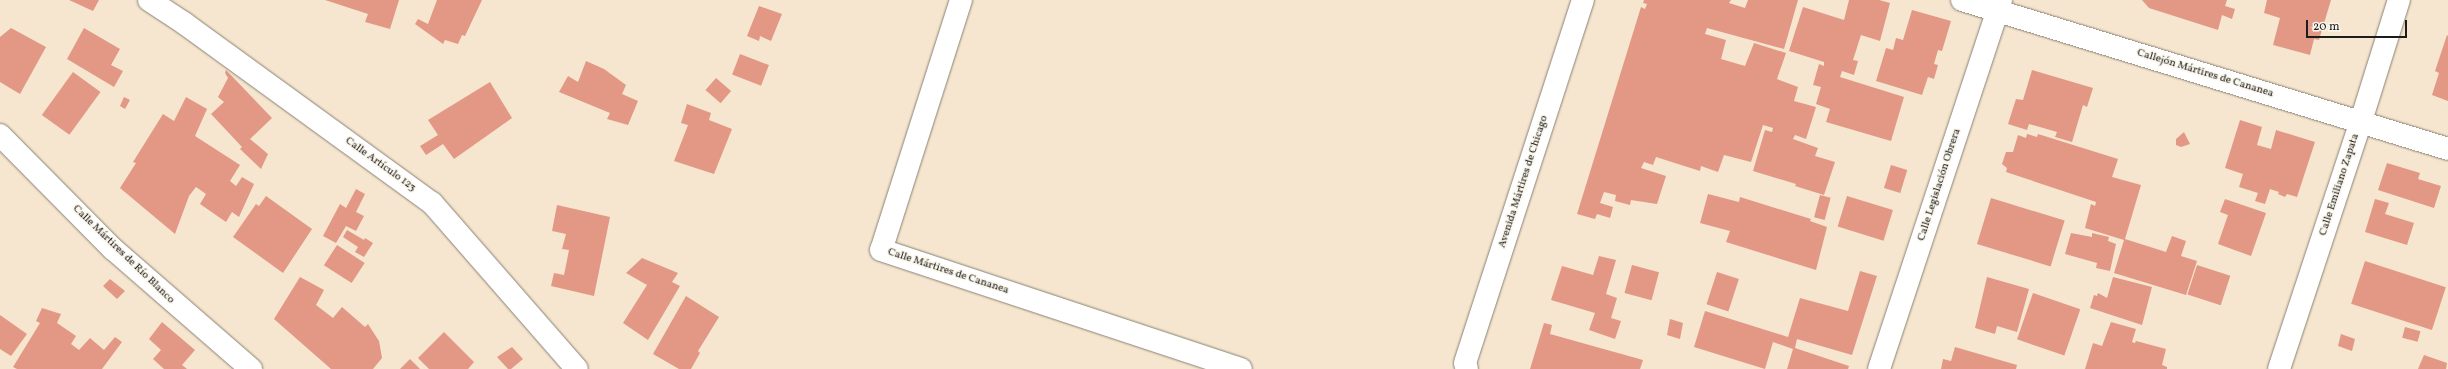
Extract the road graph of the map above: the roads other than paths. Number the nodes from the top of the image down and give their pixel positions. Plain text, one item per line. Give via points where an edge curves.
1 (148, 0) edge
2 (961, 0) edge
3 (1583, 0) edge
4 (1962, 0) edge
5 (2398, 0) edge
6 (1999, 6) edge
7 (2361, 121) junction
8 (0, 135) edge
9 (2448, 149) edge
10 (1465, 367) edge
11 (251, 369) edge
12 (577, 369) edge
13 (1241, 369) edge
14 (1879, 369) edge
15 (2278, 369) edge

1 - 12 street, Calle Artículo 123 via 184,23 432,203
2 - 13 street, Calle Mártires de Cananea via 881,250
3 - 10 street, Avenida Mártires de Chicago
4 - 6 street, Callejón Mártires de Cananea
5 - 7 street, Calle Emiliano Zapata
6 - 7 street, Callejón Mártires de Cananea
6 - 14 street, Calle Legislación Obrera
7 - 9 street, Callejón Mártires de Cananea
7 - 15 street, Calle Emiliano Zapata
8 - 11 street, Calle Mártires de Río Blanco via 113,249

